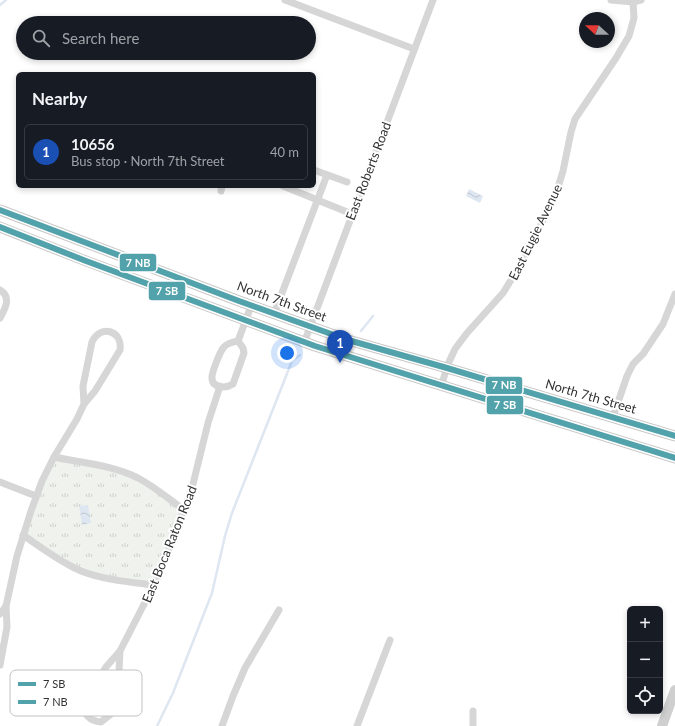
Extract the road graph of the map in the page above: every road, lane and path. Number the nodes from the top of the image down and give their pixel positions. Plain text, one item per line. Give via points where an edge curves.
1 (285, 0) edge
2 (433, 0) edge
3 (611, 0) edge
4 (641, 0) edge
5 (633, 2) junction
6 (414, 49) junction
7 (316, 171) edge
8 (327, 175) junction
9 (347, 182) dead end
10 (288, 188) edge
11 (317, 200) junction
12 (0, 210) edge
13 (352, 214) junction
14 (0, 227) edge
15 (91, 245) junction
16 (86, 261) junction
17 (0, 290) edge
18 (675, 294) edge
19 (251, 306) junction
20 (274, 314) junction
21 (0, 318) edge
22 (245, 321) junction
23 (310, 326) junction
24 (238, 341) junction
25 (304, 343) junction
26 (447, 368) junction
27 (220, 386) junction
28 (441, 386) junction
29 (84, 404) junction
30 (612, 417) junction
31 (675, 436) edge
32 (54, 457) junction
33 (675, 458) edge
34 (0, 482) edge
35 (36, 496) junction
36 (184, 510) junction
37 (23, 535) junction
38 (154, 585) junction
39 (6, 606) junction
40 (278, 610) dead end
41 (0, 614) edge
42 (390, 640) dead end
43 (120, 651) junction
44 (0, 665) edge
45 (104, 670) edge
46 (119, 670) edge
47 (675, 690) edge
48 (473, 711) dead end
49 (86, 716) edge
50 (108, 716) edge
51 (224, 726) edge
52 (357, 726) edge
53 (473, 726) edge
54 (662, 726) edge

1 - 6 street
2 - 6 street, East Roberts Road
3 - 5 street
4 - 5 street
5 - 26 street, East Eugie Avenue via 634,18 629,36 575,119 555,197 522,262 503,293 455,349
6 - 13 street, East Roberts Road
7 - 8 street
8 - 9 street
8 - 11 street
10 - 11 street
11 - 13 street
11 - 20 street
12 - 15 main road, North 7th Street
13 - 23 street, East Roberts Road
14 - 16 main road
15 - 16 main road
15 - 19 main road, North 7th Street
16 - 22 main road
17 - 21 street via 7,300
18 - 30 street via 663,324 633,364
19 - 20 main road, North 7th Street
19 - 22 street
20 - 23 main road, North 7th Street
22 - 24 street
22 - 25 main road
23 - 25 street, East Roberts Road
23 - 26 main road, North 7th Street
24 - 27 street via 244,353 233,384 227,387
24 - 27 street via 225,346 221,351 212,376 215,384
25 - 28 main road
26 - 28 street, East Eugie Avenue
26 - 30 main road, North 7th Street
27 - 36 street, East Boca Raton Road
28 - 33 main road
29 - 29 street via 120,350 119,338 111,332 99,332 94,336 83,386
29 - 32 street
30 - 31 main road, North 7th Street
32 - 35 street
32 - 36 street via 103,466 129,474 148,483
34 - 35 street
35 - 37 street
36 - 38 street, East Boca Raton Road
37 - 38 street via 66,564 86,573
37 - 39 street
38 - 43 street, East Boca Raton Road
39 - 41 street
39 - 44 street via 7,627
40 - 51 street via 245,668
42 - 52 street
43 - 45 street, East Boca Raton Road
43 - 46 street, East Boca Raton Road
47 - 54 main road
48 - 53 street
49 - 50 street, East Boca Raton Road via 96,722 101,722

